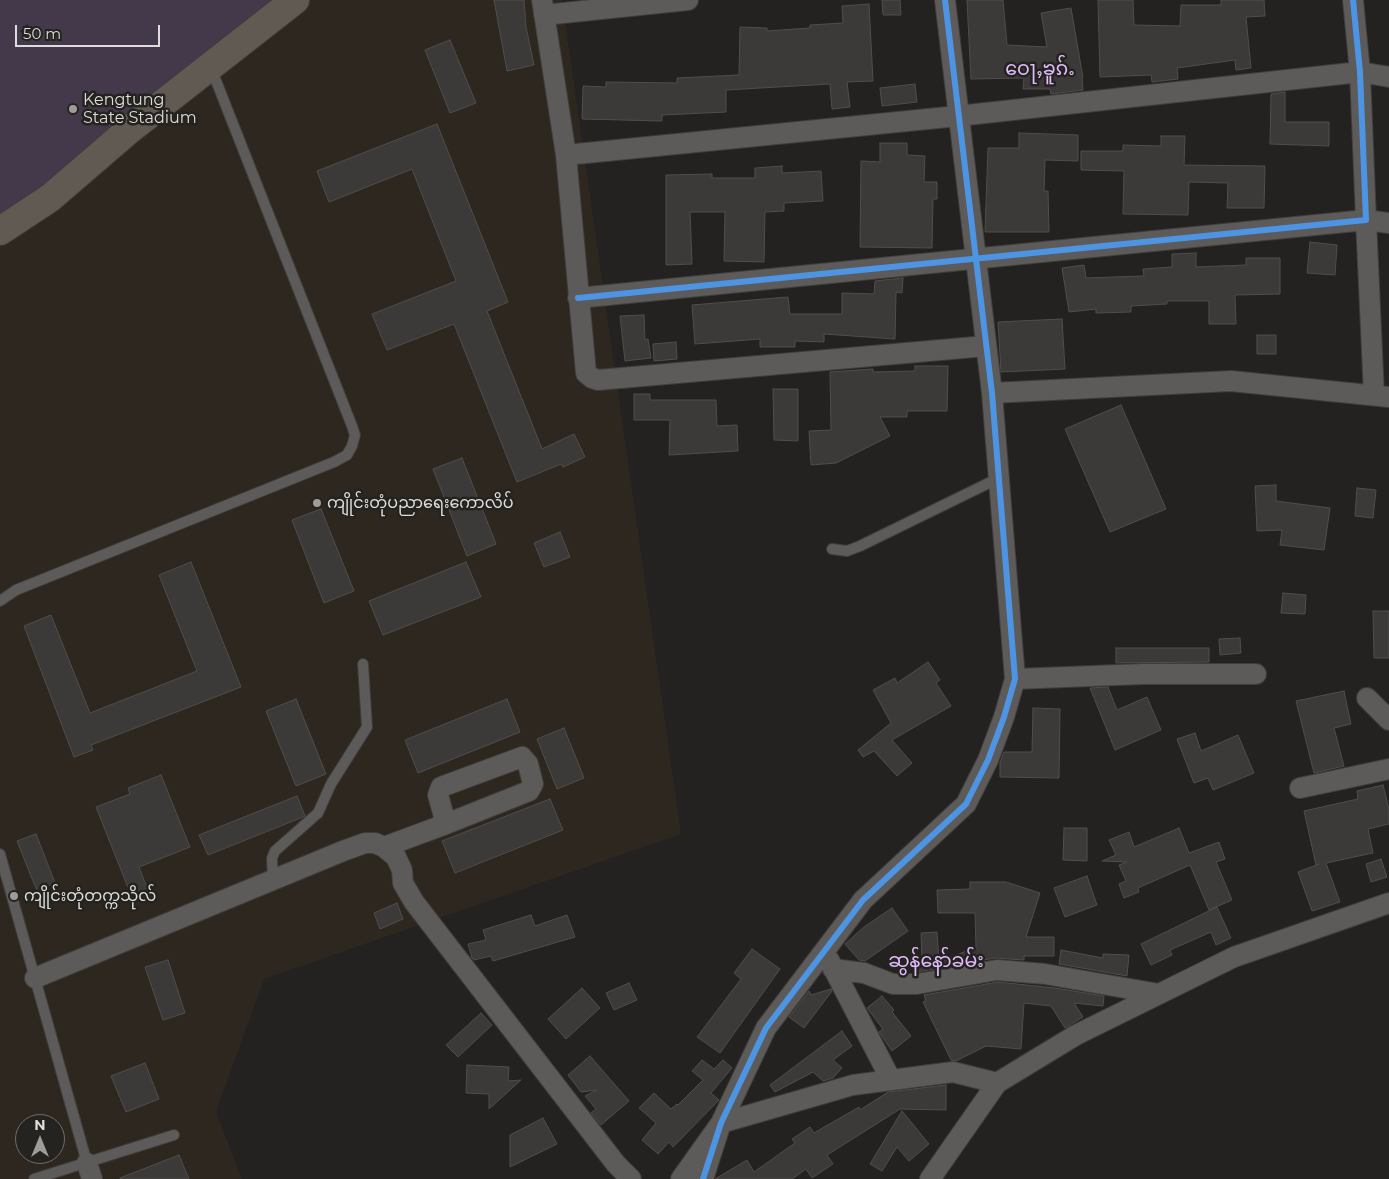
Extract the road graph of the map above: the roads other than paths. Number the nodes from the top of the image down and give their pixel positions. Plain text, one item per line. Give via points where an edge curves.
1 (295, 0) edge
2 (688, 0) edge
3 (945, 0) edge
4 (1353, 0) edge
5 (543, 8) edge
6 (210, 67) junction
7 (1360, 72) junction
8 (1389, 77) edge
9 (958, 116) junction
10 (566, 155) junction
11 (1366, 220) junction
12 (1389, 223) edge
13 (0, 231) edge
14 (975, 257) junction
15 (578, 298) junction
16 (986, 346) junction
17 (992, 393) junction
18 (1381, 396) edge
19 (999, 478) junction
20 (832, 549) dead end
21 (0, 600) edge
22 (363, 664) dead end
23 (1256, 674) dead end
24 (1015, 679) junction
25 (1367, 698) dead end
26 (1389, 720) edge
27 (1389, 769) edge
28 (1300, 788) dead end
29 (446, 824) junction
30 (384, 847) junction
31 (0, 854) edge
32 (273, 880) junction
33 (1389, 903) edge
34 (824, 951) junction
35 (834, 969) junction
36 (35, 978) junction
37 (1159, 994) junction
38 (891, 1080) junction
39 (997, 1083) junction
40 (721, 1123) junction
41 (174, 1135) dead end
42 (90, 1171) edge
43 (34, 1179) edge
44 (631, 1179) edge
45 (680, 1179) edge
46 (703, 1179) edge
47 (930, 1179) edge

1 - 6 highway
2 - 5 street
3 - 9 street
4 - 7 street
5 - 10 street
6 - 13 highway via 129,130 50,198
6 - 21 lane via 352,426 352,446 347,455 334,462 16,590
7 - 8 street
7 - 9 street
7 - 11 street
9 - 10 street
9 - 14 street
10 - 15 street
11 - 12 street
11 - 14 street
11 - 18 street
14 - 15 street
14 - 16 street
15 - 16 street via 586,373 598,380
16 - 17 street
17 - 18 street via 1230,381
17 - 19 street
19 - 20 lane via 860,546 847,551
19 - 24 street
22 - 32 lane via 367,727 331,784 318,813 275,852 272,858
23 - 24 street
24 - 34 street via 988,760 966,804 863,900
25 - 26 street
27 - 28 street
29 - 29 street via 529,792 533,784 528,764 522,758 440,787 438,795
29 - 30 street
30 - 32 street via 375,843 365,844
30 - 44 street via 396,857 403,883 414,902 616,1164
31 - 36 lane
32 - 36 street
33 - 37 street via 1234,957
34 - 35 street
34 - 40 street via 766,1028
35 - 37 street via 864,973 893,984 917,984 997,970 1045,974
35 - 38 street
36 - 42 lane
37 - 39 street via 1076,1035
38 - 39 street via 953,1072
38 - 40 street via 853,1085
39 - 47 street
40 - 45 street
40 - 46 street
41 - 42 lane
42 - 43 lane

